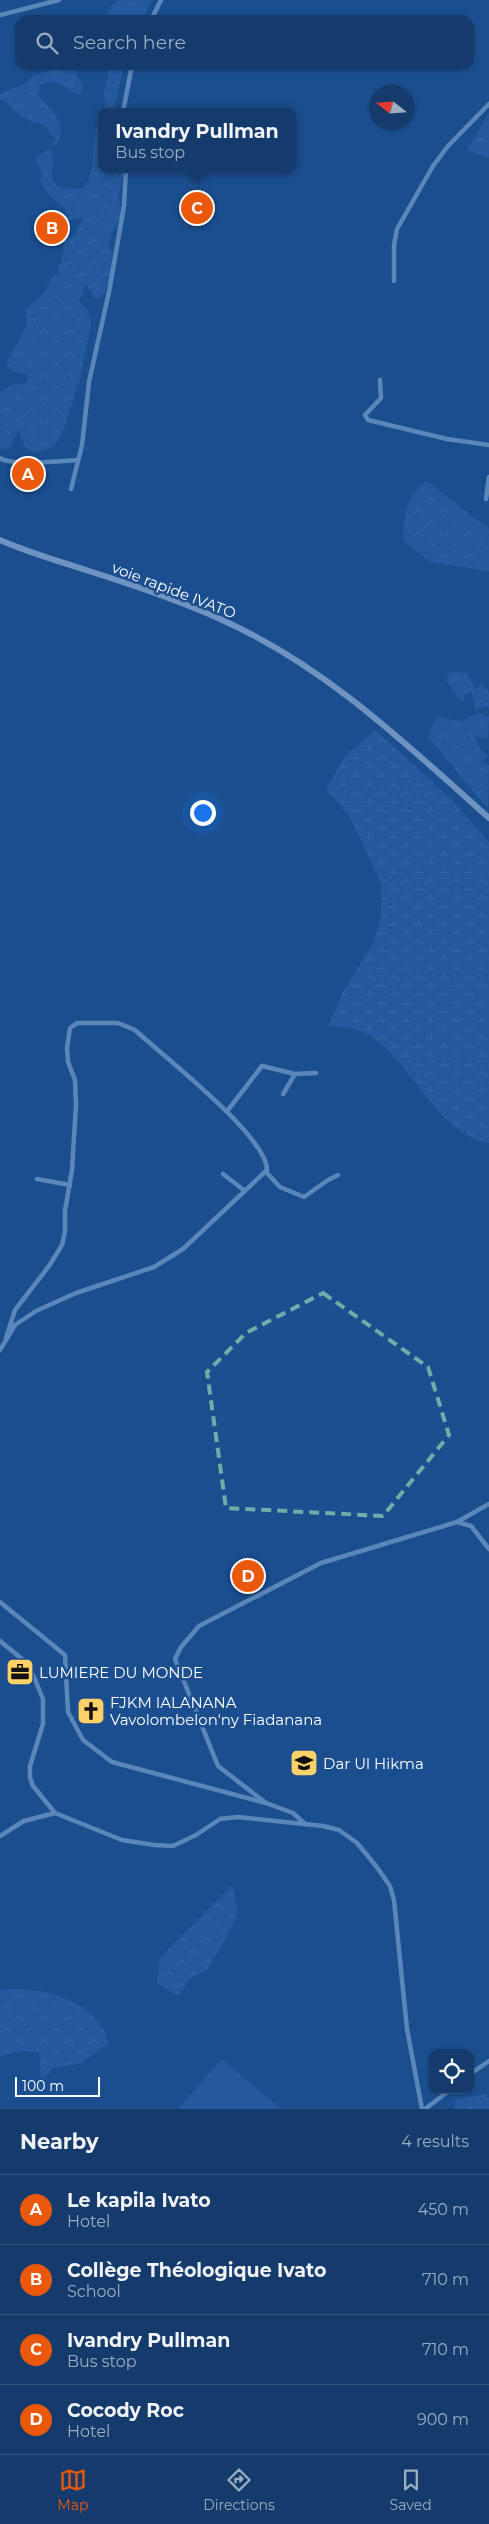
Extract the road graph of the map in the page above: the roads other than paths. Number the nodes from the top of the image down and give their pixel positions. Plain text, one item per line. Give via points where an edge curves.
1 (59, 0) edge
2 (161, 0) edge
3 (0, 15) edge
4 (154, 15) edge
5 (131, 70) edge
6 (489, 104) edge
7 (124, 108) edge
8 (126, 173) edge
9 (394, 281) dead end
10 (380, 380) dead end
11 (489, 445) edge
12 (0, 458) edge
13 (78, 460) junction
14 (489, 477) edge
15 (71, 489) dead end
16 (486, 500) dead end
17 (0, 540) edge
18 (489, 818) edge
19 (316, 1073) dead end
20 (295, 1074) junction
21 (283, 1094) dead end
22 (228, 1110) junction
23 (266, 1172) junction
24 (223, 1174) dead end
25 (338, 1175) dead end
26 (36, 1179) dead end
27 (70, 1185) junction
28 (245, 1190) junction
29 (6, 1338) junction
30 (0, 1350) edge
31 (489, 1504) edge
32 (457, 1522) junction
33 (489, 1550) edge
34 (0, 1602) edge
35 (0, 1641) edge
36 (266, 1803) junction
37 (56, 1813) junction
38 (305, 1824) junction
39 (0, 1836) edge
40 (489, 2062) edge
41 (474, 2071) edge
42 (445, 2094) edge
43 (424, 2109) edge

1 - 3 street
2 - 4 street
5 - 7 street
6 - 9 street via 448,146 397,229
8 - 13 street via 124,206 89,382
10 - 11 street via 380,398 364,415 368,420 447,440
12 - 13 street via 29,462
13 - 15 street
14 - 16 street
17 - 18 main road, voie rapide IVATO via 202,611 283,652 326,679 374,716
19 - 20 street
20 - 21 street
20 - 22 street via 262,1066
22 - 23 street via 257,1149 268,1167
22 - 27 street via 135,1030 118,1023 73,1024 67,1048 76,1105
23 - 25 street via 280,1187 304,1197
23 - 28 street
24 - 28 street
26 - 27 street
27 - 29 street via 62,1245 38,1282 14,1310
28 - 29 street via 183,1248 154,1267 76,1293 36,1311 16,1325
29 - 30 street
31 - 32 street
32 - 33 street via 471,1526
32 - 36 street via 321,1563 199,1626 181,1647 176,1659 218,1766
34 - 36 street via 65,1655 68,1712 83,1740 112,1762
35 - 37 street via 22,1659 43,1699 43,1724 30,1766 30,1778
36 - 38 street via 293,1813
37 - 38 street via 122,1840 173,1846 220,1819
37 - 39 street via 24,1821
38 - 43 street via 339,1830 357,1843 390,1886 407,2029
40 - 41 street
42 - 43 street

